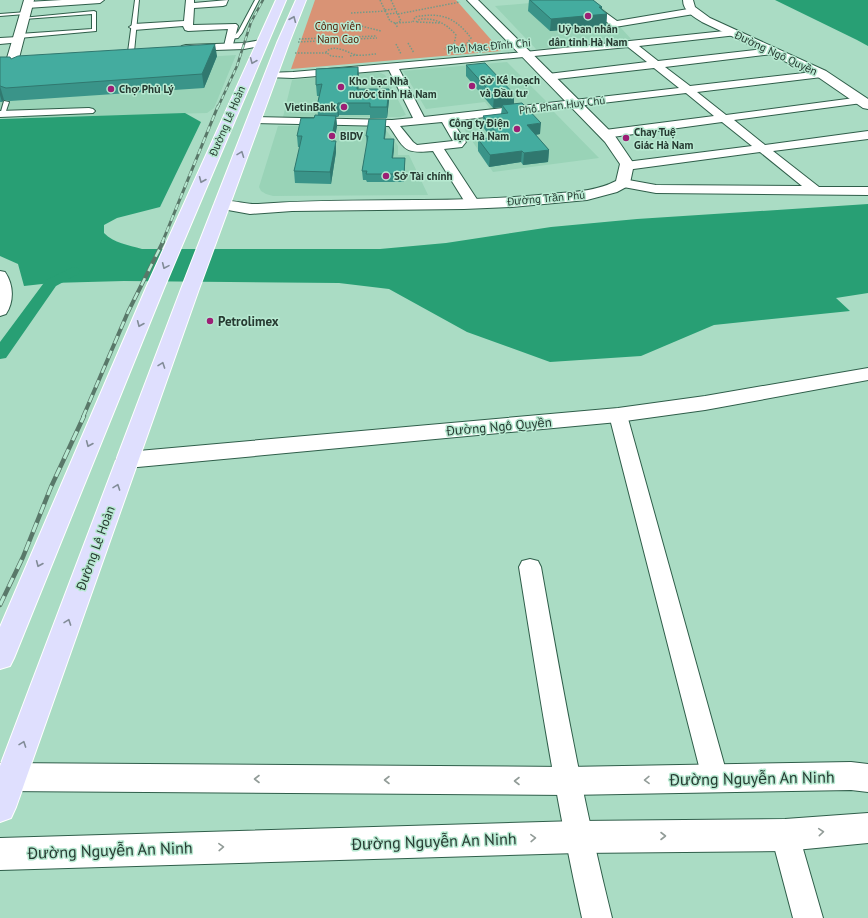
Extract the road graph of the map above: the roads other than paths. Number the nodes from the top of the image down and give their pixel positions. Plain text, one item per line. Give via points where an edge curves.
1 (100, 0) edge
2 (137, 0) edge
3 (224, 0) edge
4 (257, 0) edge
5 (281, 0) edge
6 (301, 0) edge
7 (472, 0) edge
8 (582, 0) edge
9 (688, 0) edge
10 (190, 3) edge
11 (26, 9) edge
12 (694, 12) junction
13 (0, 15) edge
14 (188, 23) junction
15 (134, 27) junction
16 (734, 33) junction
17 (19, 38) junction
18 (0, 41) edge
19 (230, 42) junction
20 (261, 43) junction
21 (630, 44) junction
22 (282, 45) junction
23 (176, 49) edge
24 (146, 51) edge
25 (773, 51) junction
26 (127, 52) joint
27 (525, 55) junction
28 (13, 58) junction
29 (28, 58) edge
30 (0, 59) edge
31 (656, 64) junction
32 (393, 67) junction
33 (822, 74) junction
34 (271, 75) junction
35 (548, 77) junction
36 (691, 90) junction
37 (6, 102) edge
38 (865, 103) edge
39 (575, 104) junction
40 (89, 111) dead end
41 (1, 114) edge
42 (445, 118) junction
43 (725, 118) junction
44 (254, 120) junction
45 (420, 120) junction
46 (392, 123) junction
47 (605, 134) junction
48 (868, 135) edge
49 (437, 148) junction
50 (763, 148) junction
51 (626, 166) junction
52 (623, 183) junction
53 (816, 191) junction
54 (868, 191) edge
55 (191, 204) junction
56 (473, 204) junction
57 (222, 205) junction
58 (0, 274) edge
59 (0, 311) edge
60 (868, 374) edge
61 (618, 415) junction
62 (127, 460) junction
63 (530, 567) dead end
64 (0, 658) edge
65 (5, 777) edge
66 (715, 778) junction
67 (566, 782) junction
68 (862, 782) edge
69 (0, 807) edge
70 (868, 828) edge
71 (785, 835) junction
72 (578, 837) junction
73 (0, 854) edge
74 (597, 918) edge
75 (808, 918) edge

1 - 11 street
2 - 15 lane
3 - 10 street via 224,3
4 - 19 lane via 240,33
5 - 20 main road, Đường Lê Hoàn
22 -> 6 main road, Đường Lê Hoàn
7 - 27 street
8 - 12 street via 615,24
9 - 12 street
10 - 14 street
11 - 13 lane
11 - 17 street
11 - 17 lane via 94,12 94,30
12 - 16 street, Đường Ngô Quyền
14 - 15 street
14 - 19 street via 188,28 233,26
15 - 26 lane
16 - 21 street, Phố Mạc Đĩnh Chi
16 - 25 street, Đường Ngô Quyền
17 - 18 street
17 - 28 street
19 - 20 street
19 - 23 street
20 - 22 main road
20 -> 55 main road, Đường Lê Hoàn
21 - 27 street, Phố Mạc Đĩnh Chi
21 - 31 street
22 - 34 main road, Đường Lê Hoàn
24 - 26 street
25 - 31 street
25 - 33 street, Đường Ngô Quyền
27 - 32 street, Phố Mạc Đĩnh Chi
27 - 35 street
28 - 29 street
28 - 30 street
31 - 35 street
31 - 36 street
32 - 34 street, Phố Mạc Đĩnh Chi
32 - 45 street
33 - 36 street, Phố Phan Huy Chú
33 - 38 street, Đường Ngô Quyền
34 - 44 main road, Đường Lê Hoàn
35 - 39 street
36 - 39 street, Phố Phan Huy Chú
36 - 43 street
37 - 41 lane
38 - 43 street
39 - 42 street, Phố Phan Huy Chú
39 - 47 street
40 - 41 street
42 - 45 street, Phố Phan Huy Chú
42 - 49 street via 460,143
43 - 47 street
43 - 50 street
44 - 46 street, Phố Phan Huy Chú
57 -> 44 main road, Đường Lê Hoàn
45 - 46 street, Phố Phan Huy Chú
46 - 49 street via 411,148
47 - 51 street via 619,151
48 - 50 street
49 - 56 street
50 - 51 street
50 - 53 street
51 - 52 street
52 - 53 street via 656,189
52 - 56 street, Đường Trần Phú via 612,189 587,195
53 - 54 street
55 - 57 main road
55 -> 64 main road, Đường Lê Hoàn
56 - 57 street, Đường Trần Phú via 292,206 250,209
62 -> 57 main road, Đường Lê Hoàn
58 - 59 street via 5,285 4,305
60 - 61 street, Đường Ngô Quyền via 705,403
61 - 62 street, Đường Ngô Quyền
61 - 66 street
65 -> 62 main road, Đường Lê Hoàn
63 - 67 street
67 -> 65 street, Đường Nguyễn An Ninh
65 - 69 main road, Đường Lê Hoàn
66 -> 67 street, Đường Nguyễn An Ninh
66 - 68 street, Đường Nguyễn An Ninh
67 - 72 street
71 -> 70 street, Đường Nguyễn An Ninh
72 -> 71 street, Đường Nguyễn An Ninh
71 - 75 street
73 -> 72 street, Đường Nguyễn An Ninh
72 - 74 street

